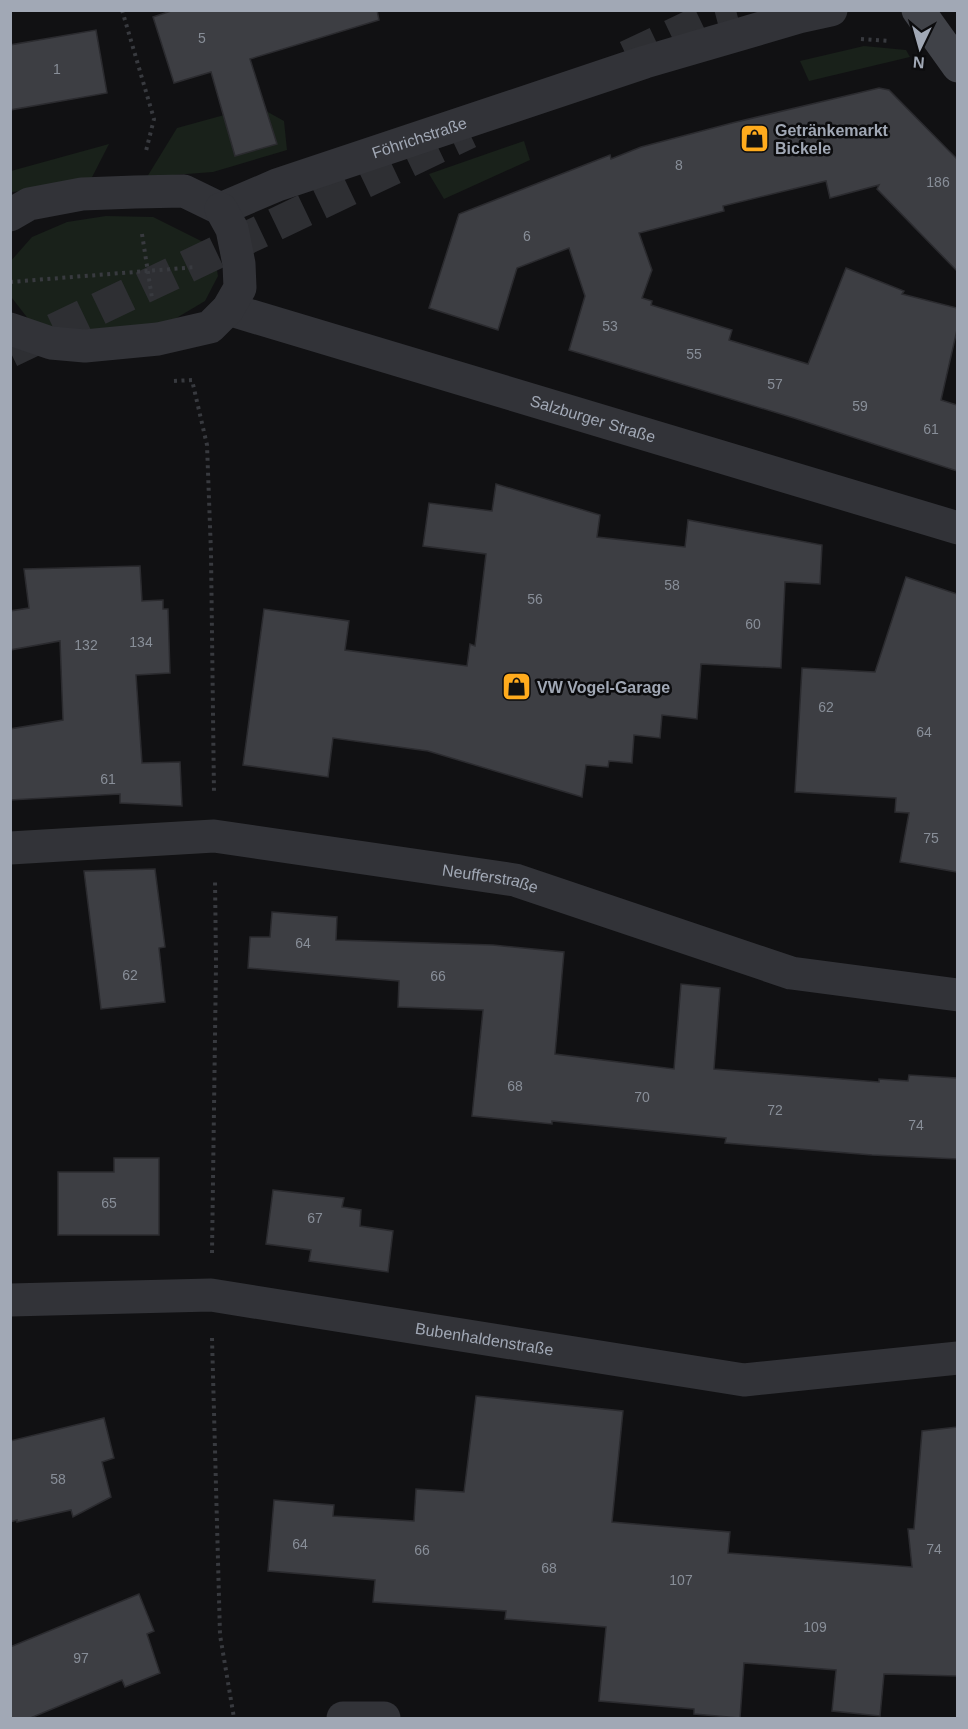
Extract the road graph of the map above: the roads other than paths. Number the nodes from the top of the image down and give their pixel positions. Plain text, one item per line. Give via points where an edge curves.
1 (831, 10) edge
2 (918, 10) edge
3 (950, 55) edge
4 (221, 209) junction
5 (10, 215) edge
6 (228, 309) junction
7 (11, 330) edge
8 (957, 528) edge
9 (10, 849) edge
10 (957, 995) edge
11 (10, 1300) edge
12 (957, 1358) edge
13 (343, 1719) edge
14 (384, 1719) edge

1 - 4 street, Föhrichstraße via 645,62 277,185
2 - 3 street
4 - 5 street via 184,191 135,192 82,194 29,204
4 - 6 street via 232,229 239,264 240,288
6 - 7 street via 210,327 158,339 85,346 51,343
6 - 8 street, Salzburger Straße
9 - 10 street, Neufferstraße via 214,836 514,880 791,973
11 - 12 street, Bubenhaldenstraße via 211,1295 744,1380
13 - 14 street

